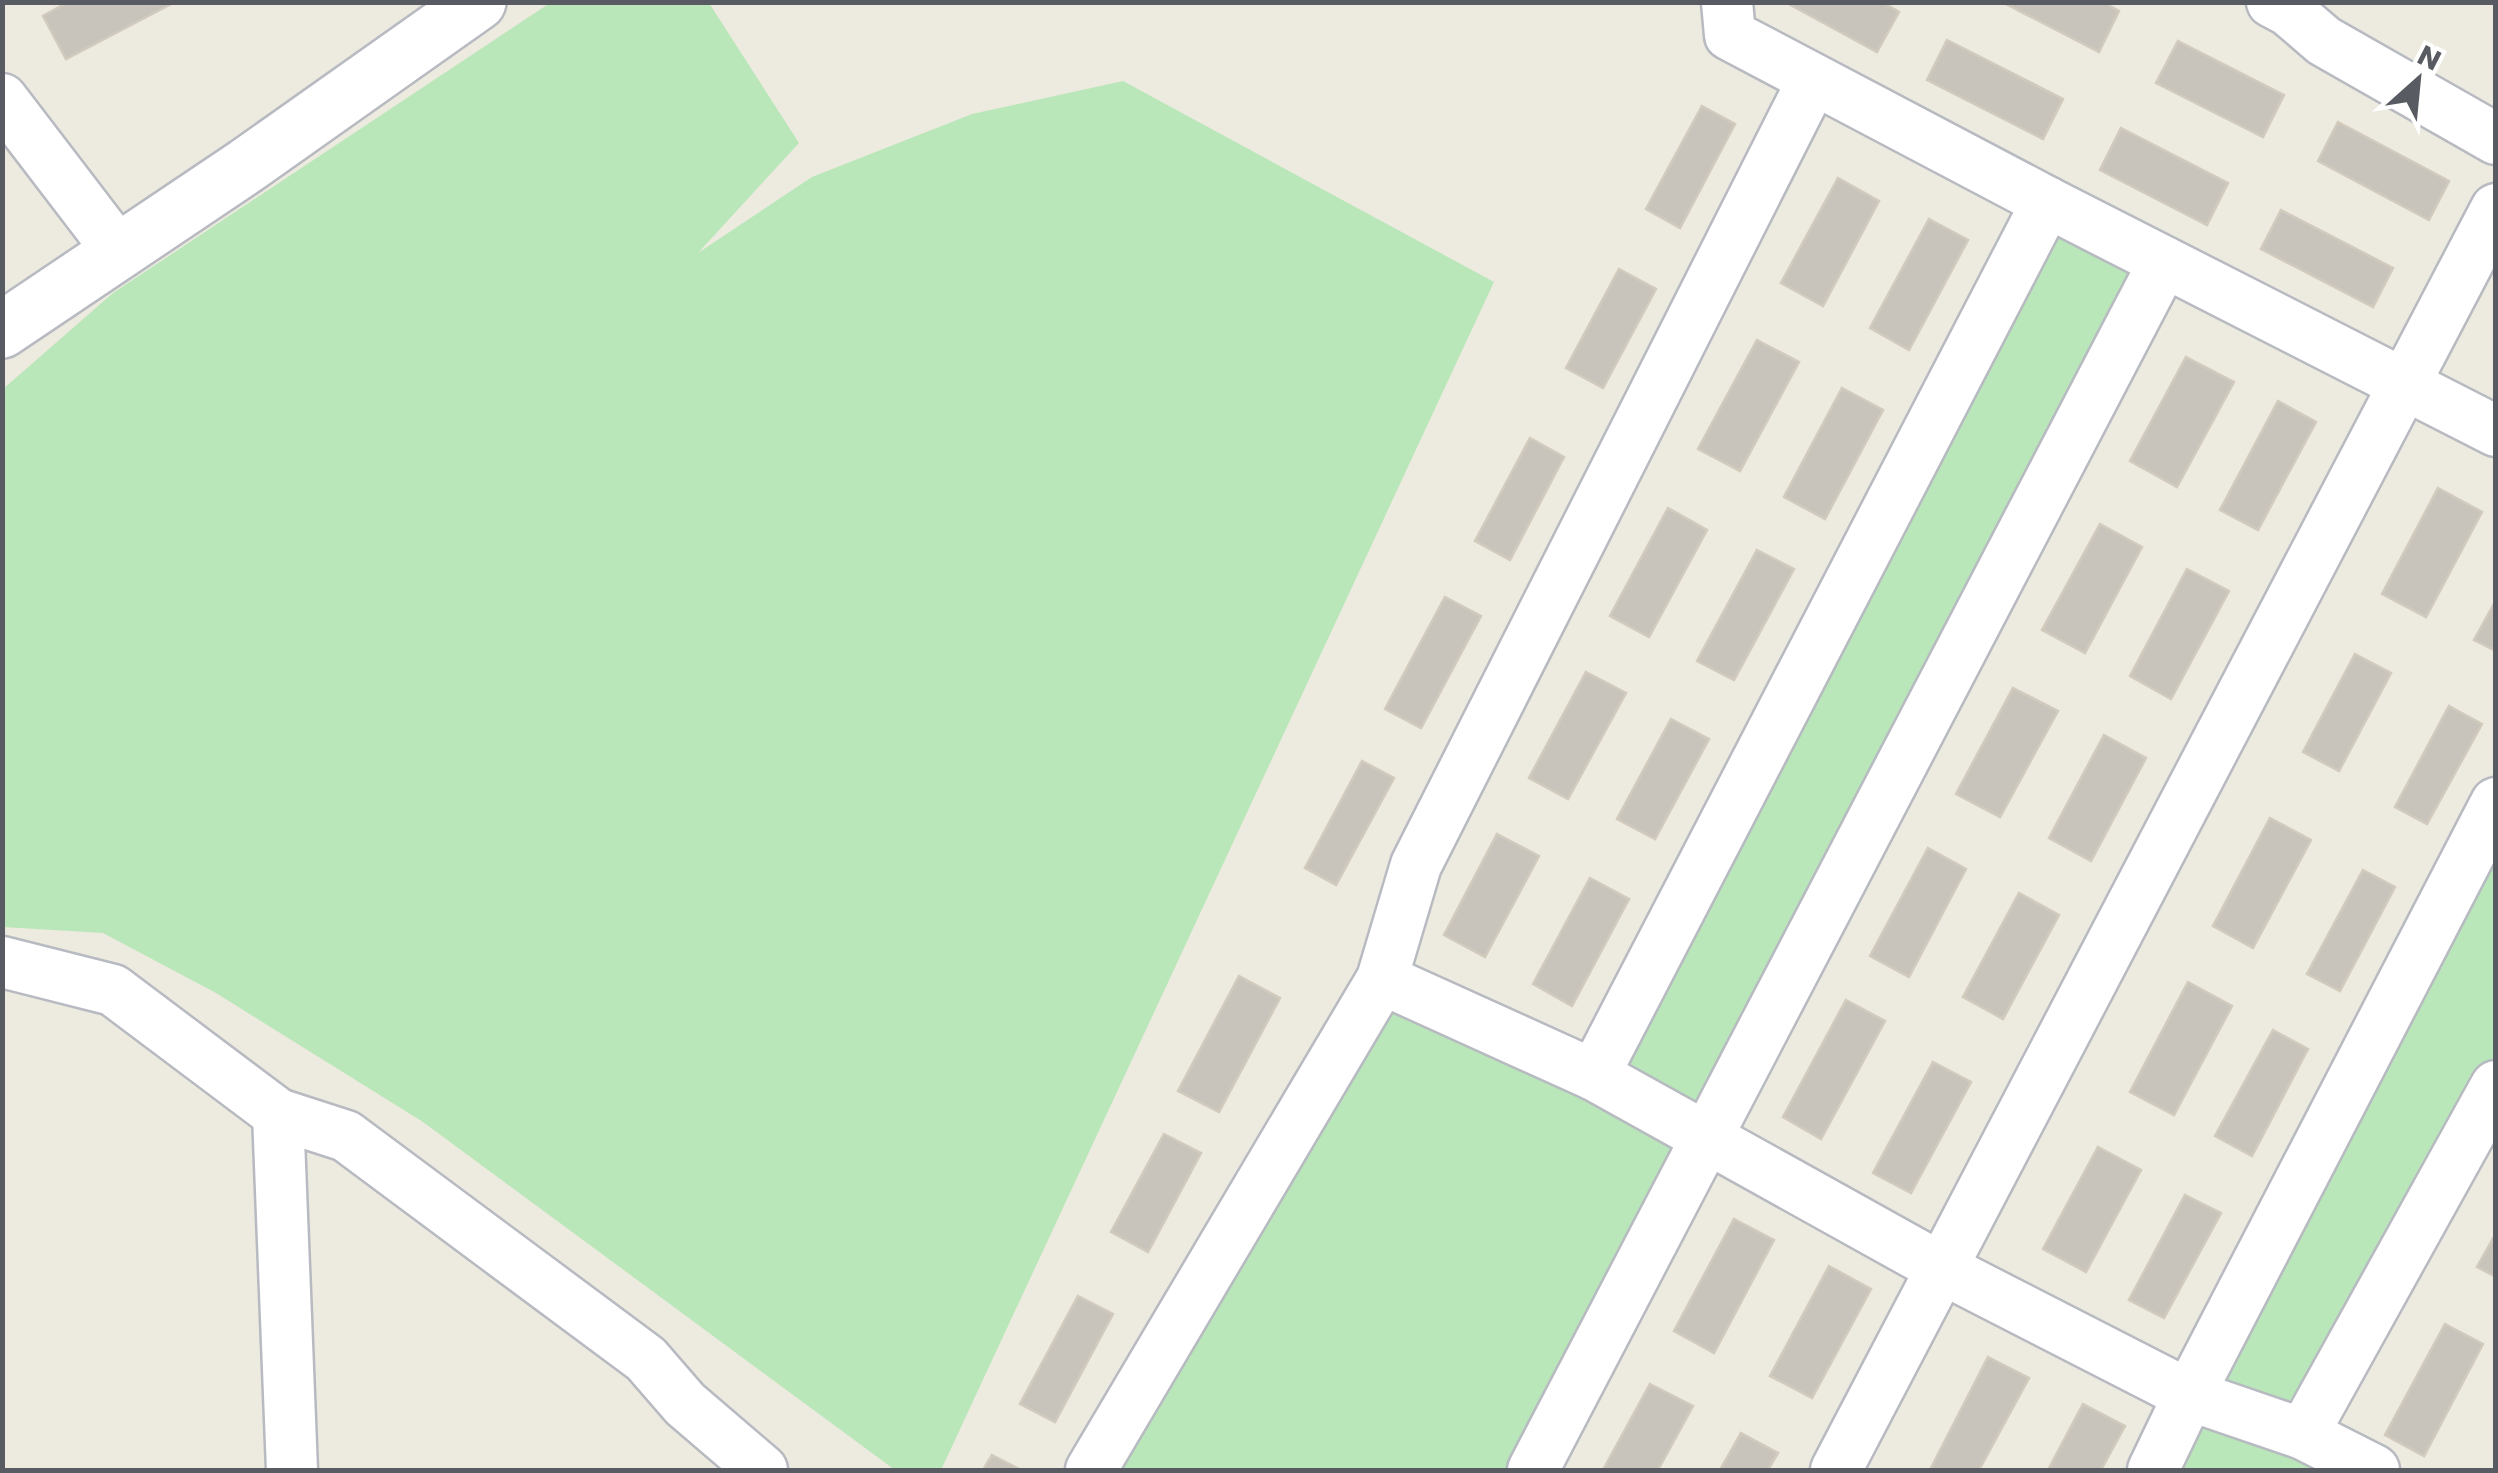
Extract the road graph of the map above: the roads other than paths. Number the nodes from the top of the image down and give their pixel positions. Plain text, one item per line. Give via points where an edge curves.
1 (478, 2) edge
2 (1726, 2) edge
3 (2272, 2) edge
4 (1813, 80) junction
5 (2, 98) edge
6 (2496, 139) edge
7 (2047, 202) junction
8 (2496, 209) edge
9 (119, 252) junction
10 (2164, 262) junction
11 (2, 330) edge
12 (2405, 382) junction
13 (2496, 431) edge
14 (2496, 803) edge
15 (2, 962) edge
16 (1382, 978) junction
17 (1594, 1075) junction
18 (2496, 1086) edge
19 (278, 1114) junction
20 (1708, 1140) junction
21 (1941, 1268) junction
22 (2188, 1394) junction
23 (2303, 1434) junction
24 (292, 1470) edge
25 (762, 1470) edge
26 (1092, 1470) edge
27 (1533, 1470) edge
28 (1836, 1470) edge
29 (2152, 1470) edge
30 (2374, 1470) edge

1 - 9 street
2 - 4 street via 1730,35
3 - 6 street via 2324,41
4 - 7 street
4 - 16 street via 1416,864
5 - 9 street
7 - 10 street
7 - 17 street
8 - 12 street
9 - 11 street
10 - 12 street
10 - 20 street
12 - 13 street
12 - 21 street
14 - 22 street
15 - 19 street via 113,990
16 - 17 street
16 - 26 street
17 - 20 street
18 - 23 street
19 - 24 street
19 - 25 street via 346,1136 646,1359 685,1404
20 - 21 street
20 - 27 street
21 - 22 street
21 - 28 street
22 - 23 street
22 - 29 street
23 - 30 street

